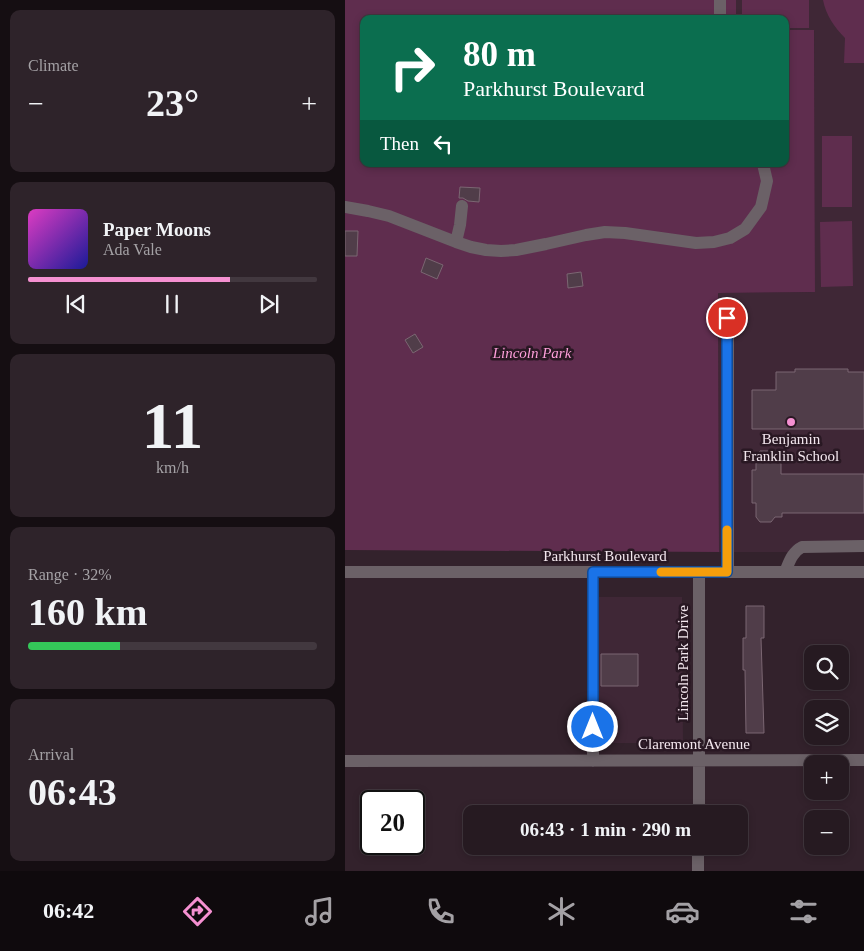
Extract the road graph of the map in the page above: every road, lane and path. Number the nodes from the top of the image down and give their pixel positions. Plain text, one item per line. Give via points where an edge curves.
1 (720, 0) edge
2 (720, 15) edge
3 (764, 167) edge
4 (462, 206) dead end
5 (345, 207) edge
6 (456, 242) junction
7 (727, 318) dead end
8 (864, 546) edge
9 (345, 572) edge
10 (593, 572) junction
11 (699, 572) junction
12 (727, 572) junction
13 (785, 572) junction
14 (864, 572) edge
15 (864, 760) edge
16 (345, 761) edge
17 (593, 761) junction
18 (699, 761) junction
19 (699, 805) edge
20 (698, 855) edge
21 (698, 871) edge

1 - 2 street
3 - 6 street via 767,181 761,207 745,229 714,242 696,243 605,232 516,250 486,250
4 - 6 street
5 - 6 street via 389,216
7 - 12 street
8 - 13 street via 802,547 793,554
9 - 10 street, Parkhurst Boulevard
10 - 11 street, Parkhurst Boulevard
10 - 17 street
11 - 12 street, Parkhurst Boulevard
11 - 18 street, Lincoln Park Drive
12 - 13 street, Parkhurst Boulevard
13 - 14 street, Parkhurst Boulevard
15 - 18 street, Claremont Avenue
16 - 17 street, Claremont Avenue
17 - 18 street, Claremont Avenue
18 - 19 street, Lincoln Park Drive
20 - 21 street

